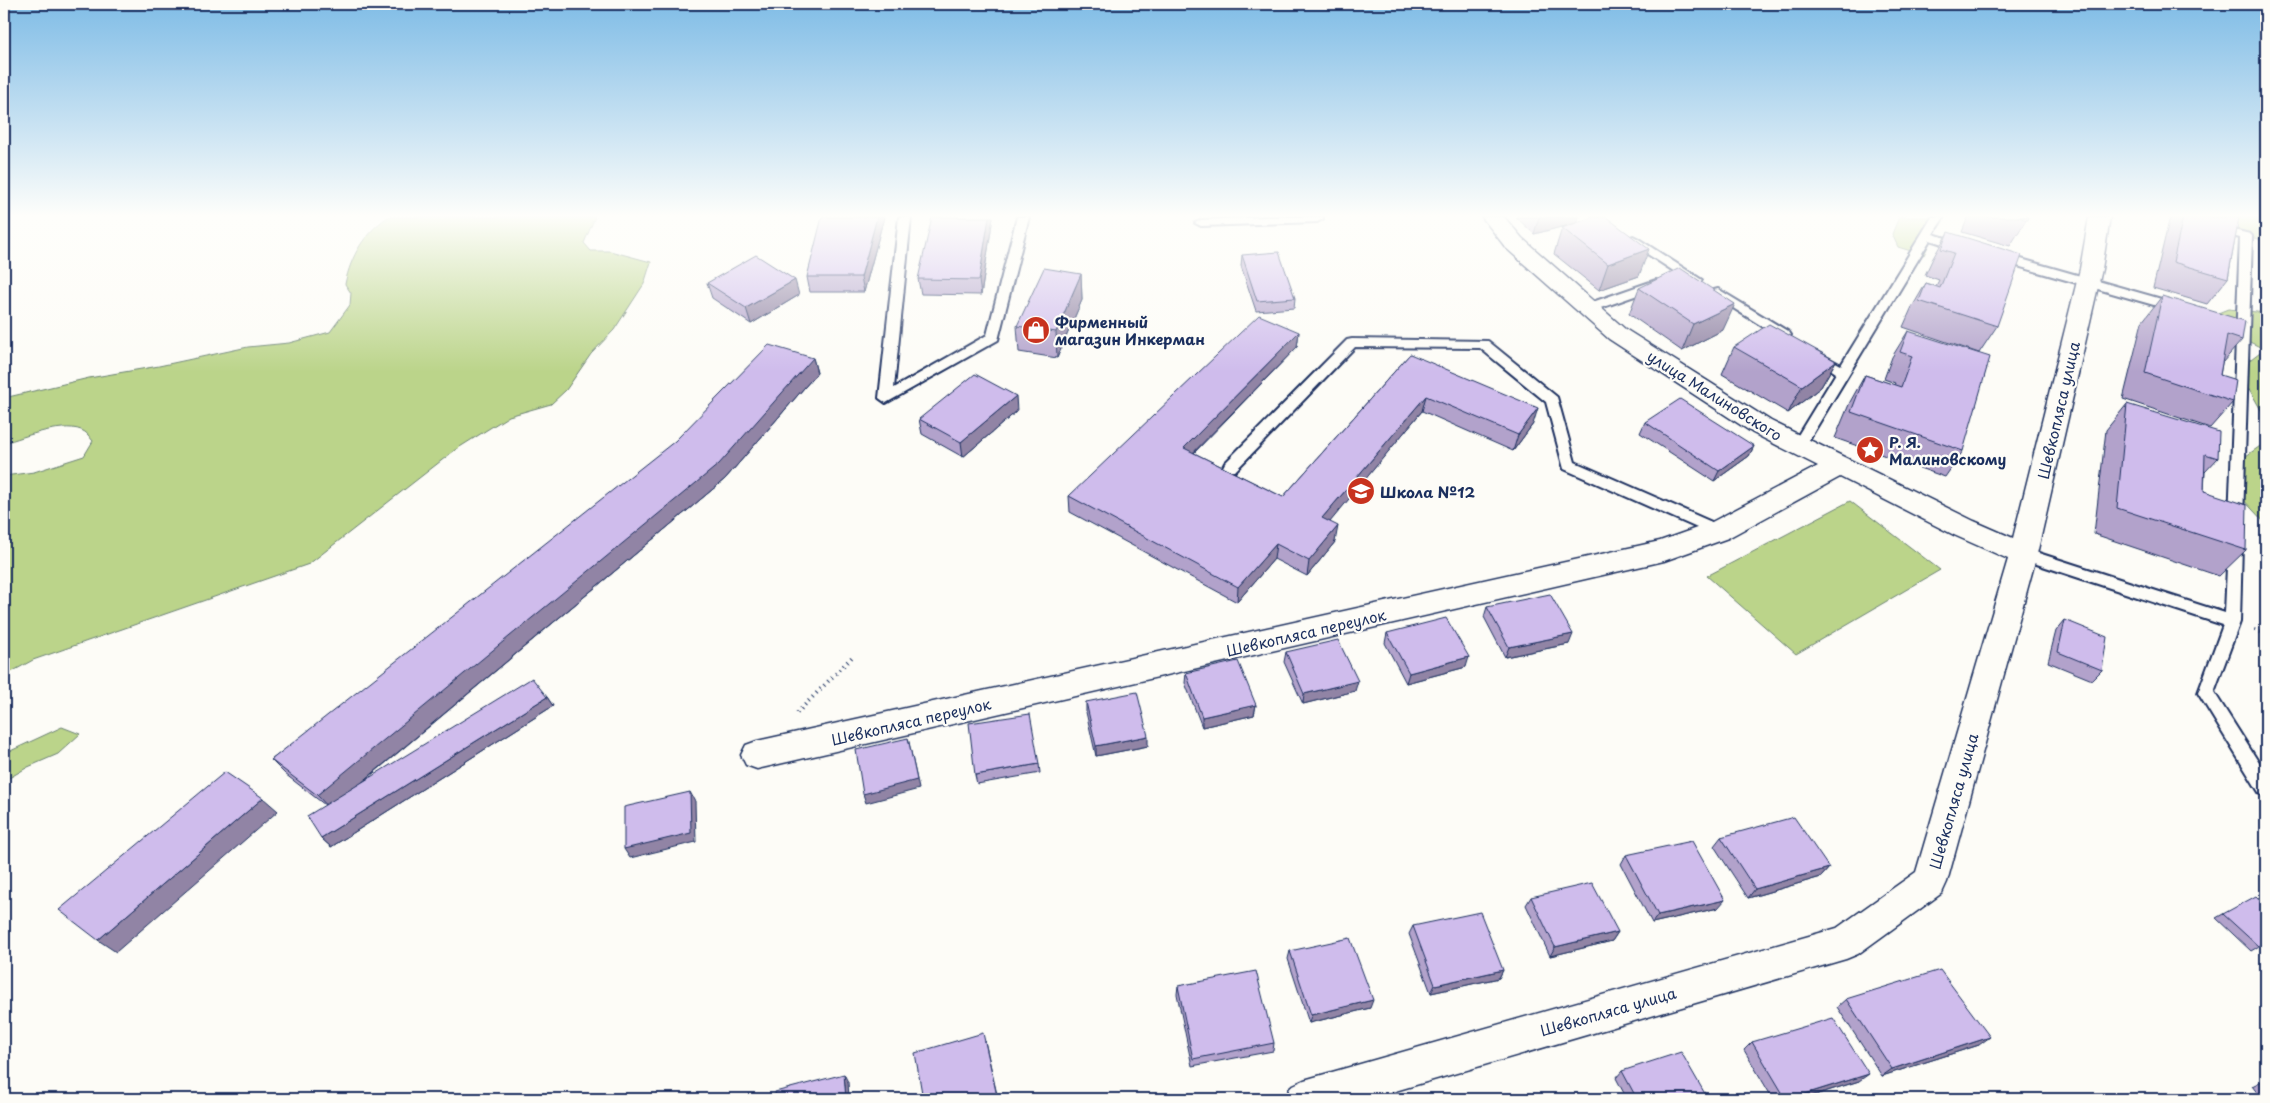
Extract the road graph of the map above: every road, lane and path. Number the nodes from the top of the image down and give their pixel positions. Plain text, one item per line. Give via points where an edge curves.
1 (900, 268) edge
2 (1010, 268) edge
3 (1544, 268) edge
4 (1679, 268) edge
5 (1907, 268) edge
6 (2039, 268) edge
7 (2091, 268) edge
8 (2243, 268) edge
9 (1686, 273) junction
10 (2088, 283) junction
11 (1588, 308) junction
12 (2188, 311) edge
13 (1794, 341) edge
14 (1810, 351) edge
15 (1844, 372) junction
16 (1798, 445) junction
17 (1840, 466) junction
18 (1230, 467) dead end
19 (1718, 531) junction
20 (2024, 554) junction
21 (2232, 622) junction
22 (852, 656) dead end
23 (791, 720) dead end
24 (757, 755) dead end
25 (2266, 789) edge
26 (1304, 1099) edge

1 - 2 lane via 886,398 992,337
3 - 11 street, улица Малиновского
4 - 9 lane
5 - 15 lane
6 - 10 lane
7 - 10 street, Шевкопляса улица
8 - 21 lane via 2238,325
9 - 11 lane
9 - 13 lane
10 - 12 lane
10 - 20 street, Шевкопляса улица
11 - 16 street, улица Малиновского via 1617,334 1762,427
14 - 15 lane
15 - 16 lane
16 - 17 street, улица Малиновского
17 - 19 street, Шевкопляса переулок
17 - 20 street, улица Малиновского
18 - 19 lane via 1352,343 1483,344 1552,400 1570,465
19 - 24 street, Шевкопляса переулок via 1664,551
20 - 21 lane
20 - 26 street, Шевкопляса улица via 1930,882 1846,942
21 - 25 lane via 2206,693
22 - 23 path

